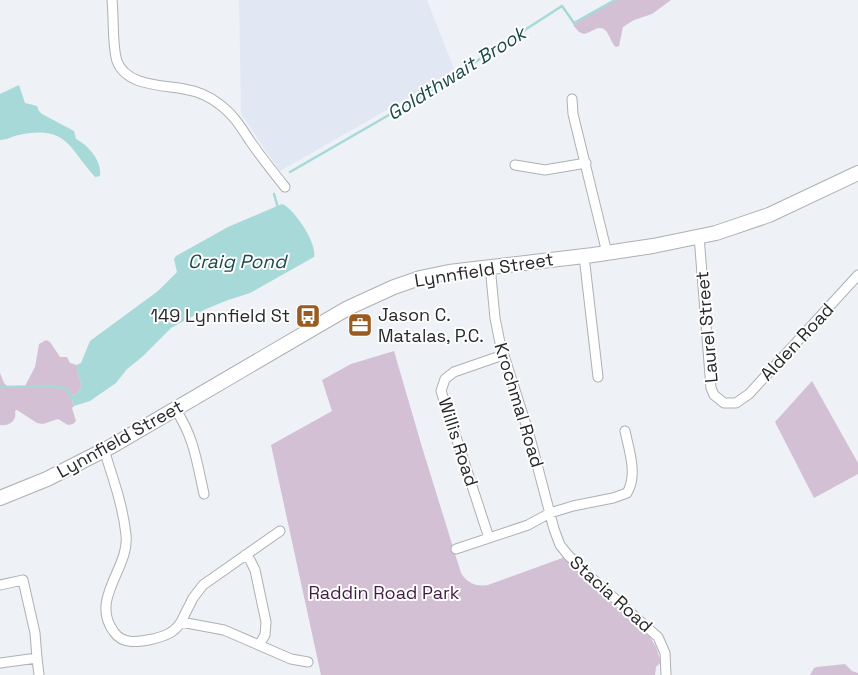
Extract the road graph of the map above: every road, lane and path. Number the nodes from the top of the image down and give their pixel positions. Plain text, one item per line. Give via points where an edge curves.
1 (112, 0) edge
2 (572, 99) dead end
3 (586, 163) junction
4 (515, 165) dead end
5 (858, 173) edge
6 (285, 187) dead end
7 (699, 236) junction
8 (607, 253) junction
9 (584, 256) junction
10 (490, 266) junction
11 (858, 275) edge
12 (504, 355) junction
13 (598, 377) dead end
14 (756, 386) joint
15 (175, 409) junction
16 (625, 431) dead end
17 (104, 450) junction
18 (204, 494) dead end
19 (0, 498) edge
20 (550, 513) junction
21 (280, 531) dead end
22 (488, 538) junction
23 (456, 549) dead end
24 (245, 555) junction
25 (0, 584) edge
26 (181, 622) junction
27 (259, 645) junction
28 (38, 658) junction
29 (308, 662) dead end
30 (0, 663) edge
31 (40, 675) edge
32 (666, 675) edge

1 - 6 street via 115,54 120,67 141,82 185,89 218,103 236,120
2 - 3 street
3 - 4 street via 545,170
3 - 8 street
5 - 7 main road, Lynnfield Street via 770,215
7 - 8 main road, Lynnfield Street
7 - 14 street, Laurel Street via 707,349 714,395 730,404 742,400
8 - 9 main road, Lynnfield Street
9 - 10 main road, Lynnfield Street
9 - 13 street
10 - 12 street, Krochmal Road via 495,318
10 - 15 main road, Lynnfield Street via 420,278 376,295 348,308
11 - 14 street, Alden Road
12 - 20 street, Krochmal Road
12 - 22 street, Willis Road via 449,375 441,390
15 - 17 main road, Lynnfield Street
15 - 18 street via 190,436
16 - 20 street via 632,469 632,482 627,493
17 - 19 main road, Lynnfield Street
17 - 26 street via 117,490 126,535 125,550 106,602 110,624 118,636 130,642 172,633
20 - 22 street via 528,525
20 - 32 street, Stacia Road via 557,537 568,555 658,637 665,653
21 - 24 street
22 - 23 street
24 - 26 street via 197,591
24 - 27 street via 255,570 266,622 265,634
25 - 28 street via 23,580
26 - 27 street via 224,630
27 - 29 street via 291,659
28 - 30 street
28 - 31 street

